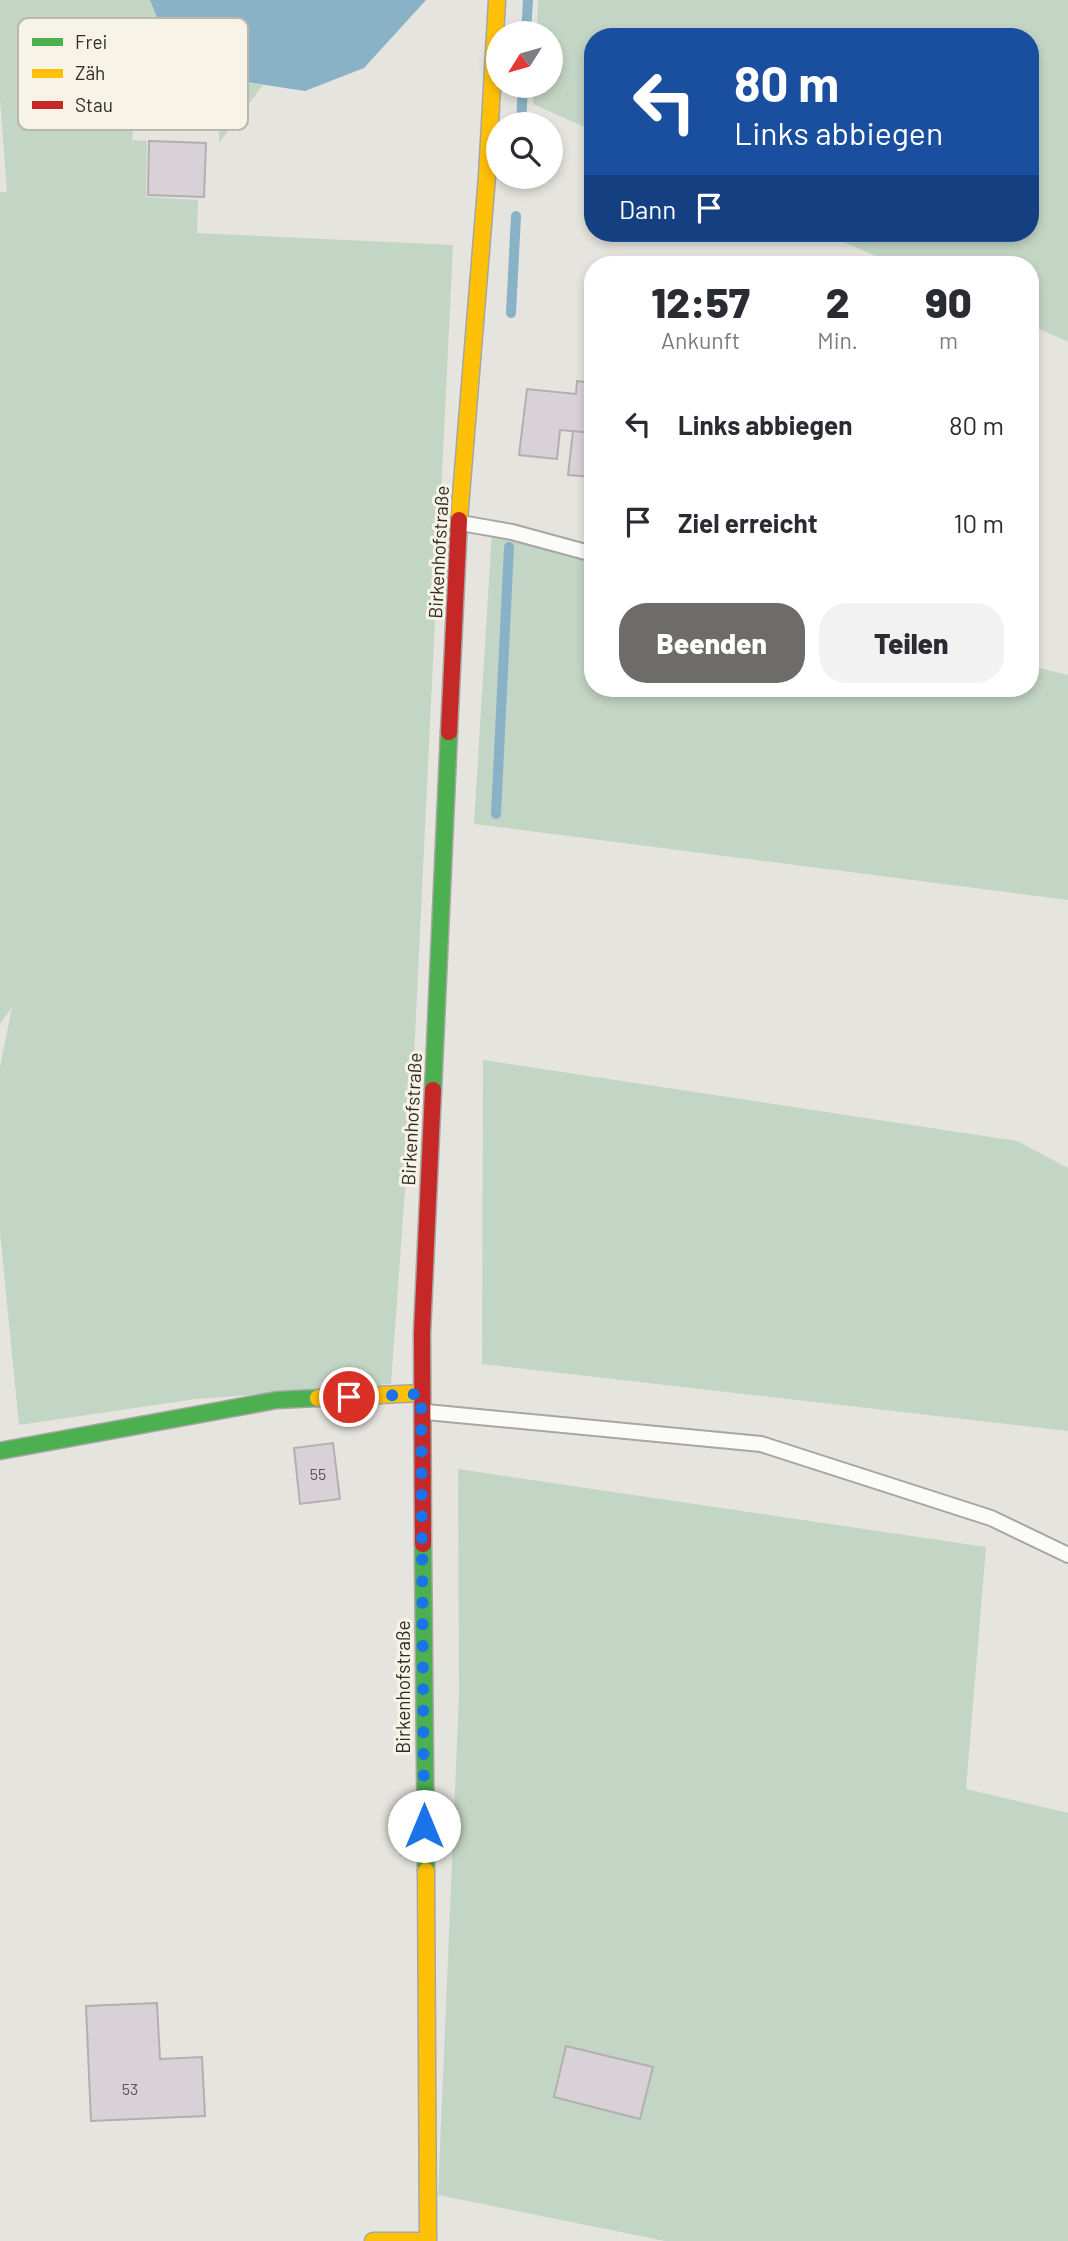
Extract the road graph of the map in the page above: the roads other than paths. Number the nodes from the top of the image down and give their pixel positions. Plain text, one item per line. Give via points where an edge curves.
1 (498, 0) edge
2 (459, 523) junction
3 (584, 552) edge
4 (421, 1394) junction
5 (421, 1411) junction
6 (0, 1451) edge
7 (1068, 1555) edge
8 (373, 2241) edge
9 (428, 2241) edge

1 - 2 street, Birkenhofstraße
2 - 3 lane
2 - 4 street, Birkenhofstraße
4 - 5 street, Birkenhofstraße
4 - 6 street via 277,1400
5 - 7 lane via 761,1444 991,1518
5 - 9 street, Birkenhofstraße
8 - 9 street

